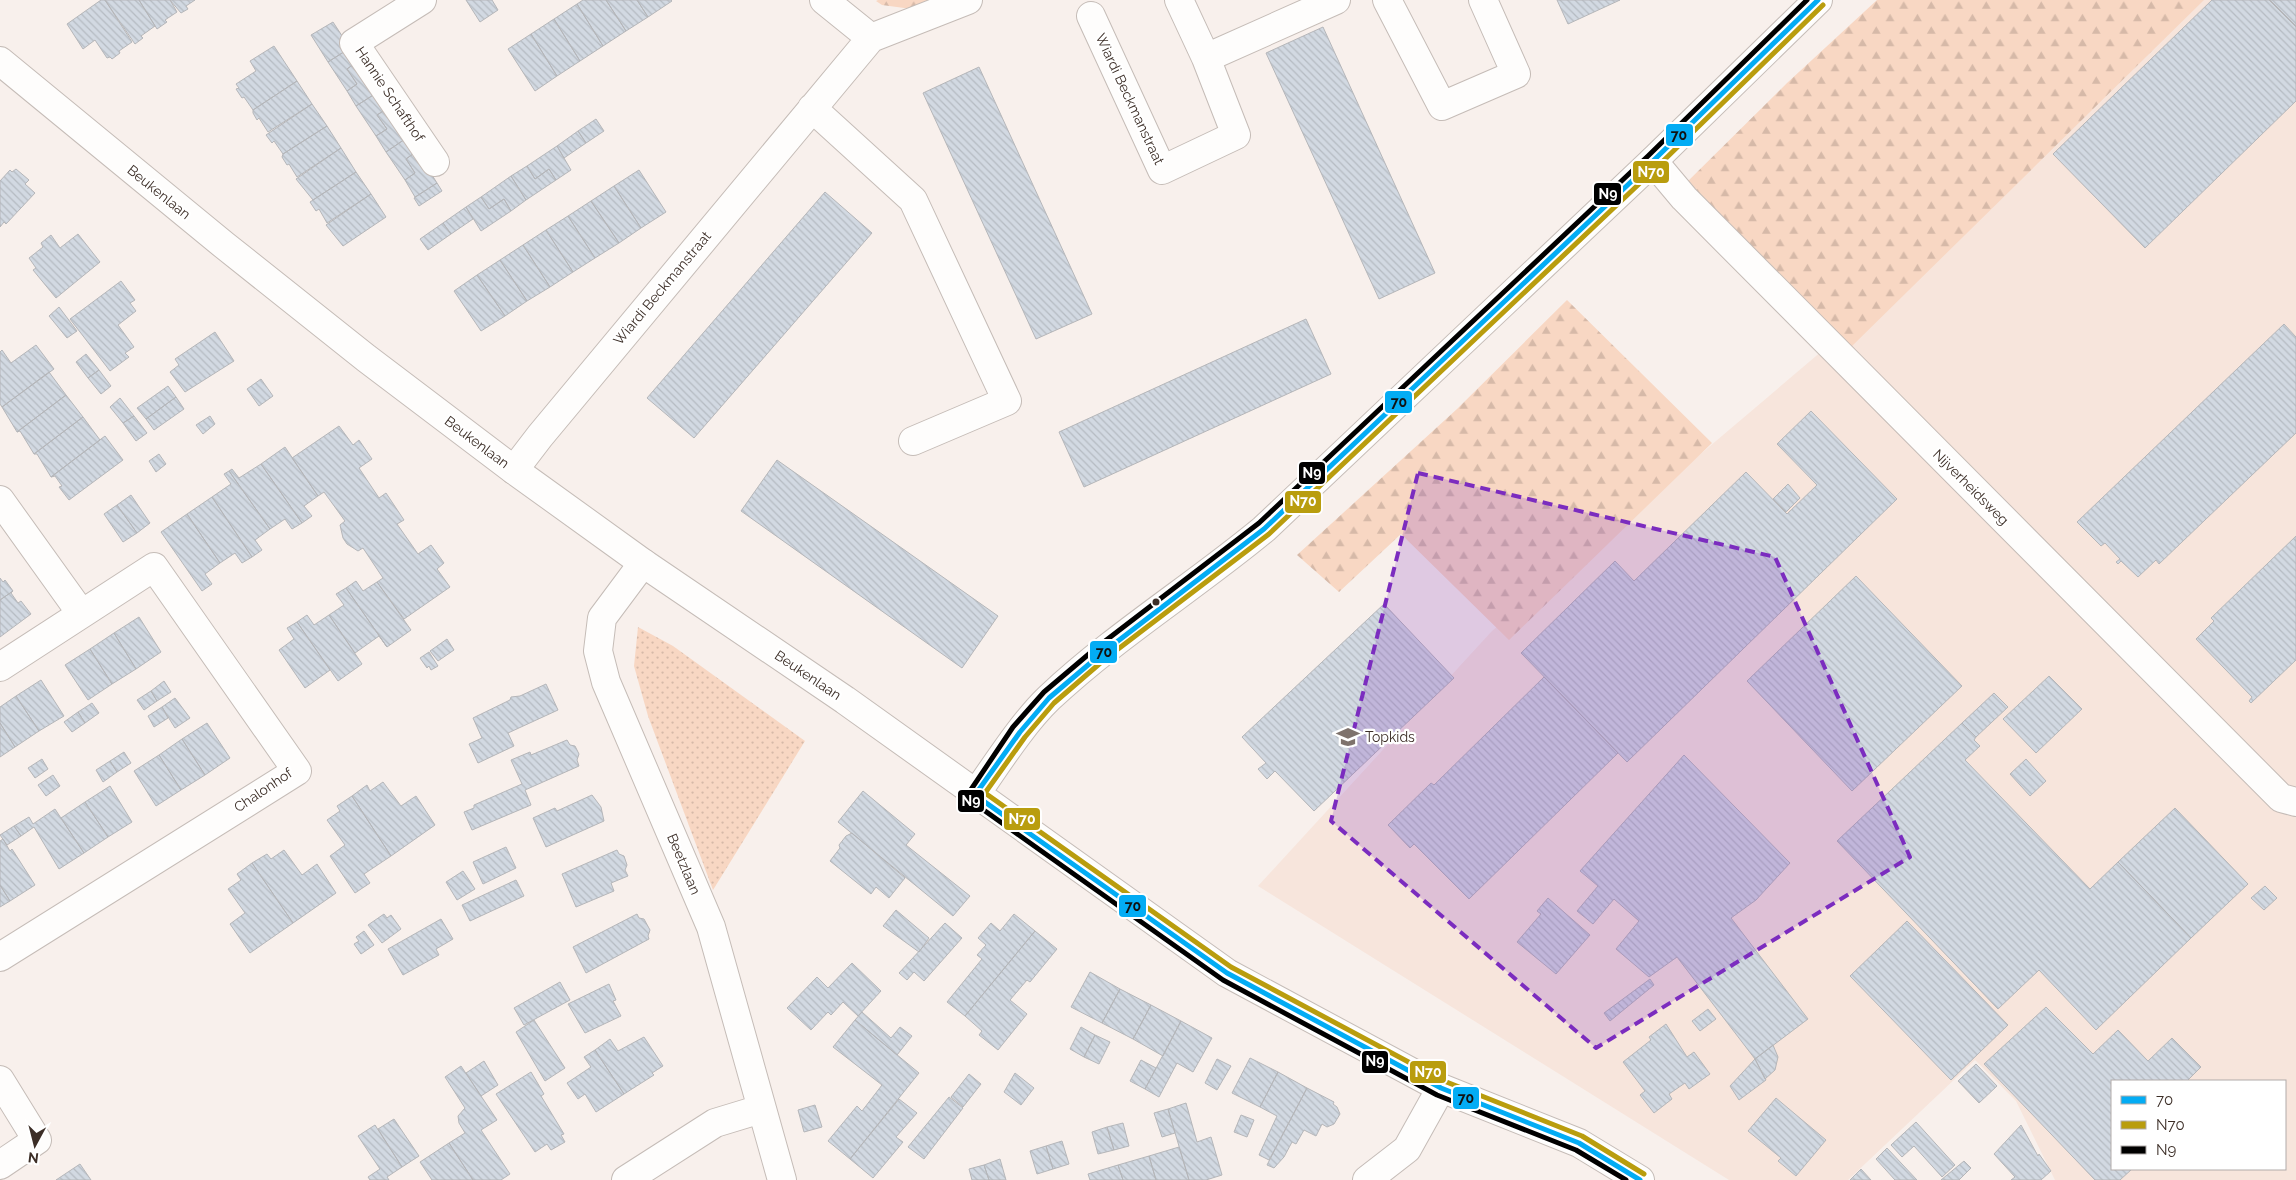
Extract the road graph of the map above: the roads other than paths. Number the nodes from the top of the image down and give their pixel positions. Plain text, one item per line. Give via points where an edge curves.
1 (422, 0) edge
2 (824, 0) edge
3 (968, 0) edge
4 (1180, 0) edge
5 (1336, 0) edge
6 (1387, 0) edge
7 (1483, 0) edge
8 (1818, 0) edge
9 (1091, 16) dead end
10 (872, 38) junction
11 (1206, 58) junction
12 (0, 61) edge
13 (812, 108) junction
14 (1653, 161) junction
15 (435, 162) dead end
16 (914, 441) dead end
17 (514, 470) junction
18 (0, 500) edge
19 (643, 563) junction
20 (81, 613) junction
21 (0, 667) edge
22 (975, 795) junction
23 (2296, 802) edge
24 (0, 957) edge
25 (0, 1080) edge
26 (1441, 1088) junction
27 (761, 1110) junction
28 (0, 1165) edge
29 (626, 1180) edge
30 (782, 1180) edge
31 (1367, 1180) edge
32 (1640, 1180) edge

1 - 15 street, Hannie Schafthof via 354,43
2 - 10 street
3 - 10 street, Wiardi Beckmanstraat
4 - 11 street, Wiardi Beckmanstraat
5 - 11 street
6 - 7 street via 1442,106 1516,74
8 - 14 street
9 - 11 street, Wiardi Beckmanstraat via 1162,170 1236,136
10 - 13 street, Wiardi Beckmanstraat
12 - 17 street, Beukenlaan via 246,263
13 - 16 street via 914,200 1007,401
13 - 17 street, Wiardi Beckmanstraat
14 - 22 street via 1264,529 1048,699 1005,751
14 - 23 street, Nijverheidsweg via 1690,205 2274,792 2281,798
17 - 19 street, Beukenlaan
18 - 20 street
19 - 22 street, Beukenlaan via 845,700
19 - 27 street, Beetzlaan via 602,618 598,651 606,682 711,928
20 - 21 street, Chalonhof
20 - 24 street, Chalonhof via 154,567 297,771
22 - 26 street, Beukenlaan via 1227,972
25 - 28 street via 37,1140
26 - 31 street via 1407,1149
26 - 32 street, Beukenlaan via 1579,1143
27 - 29 street via 715,1123
27 - 30 street, Beetzlaan

